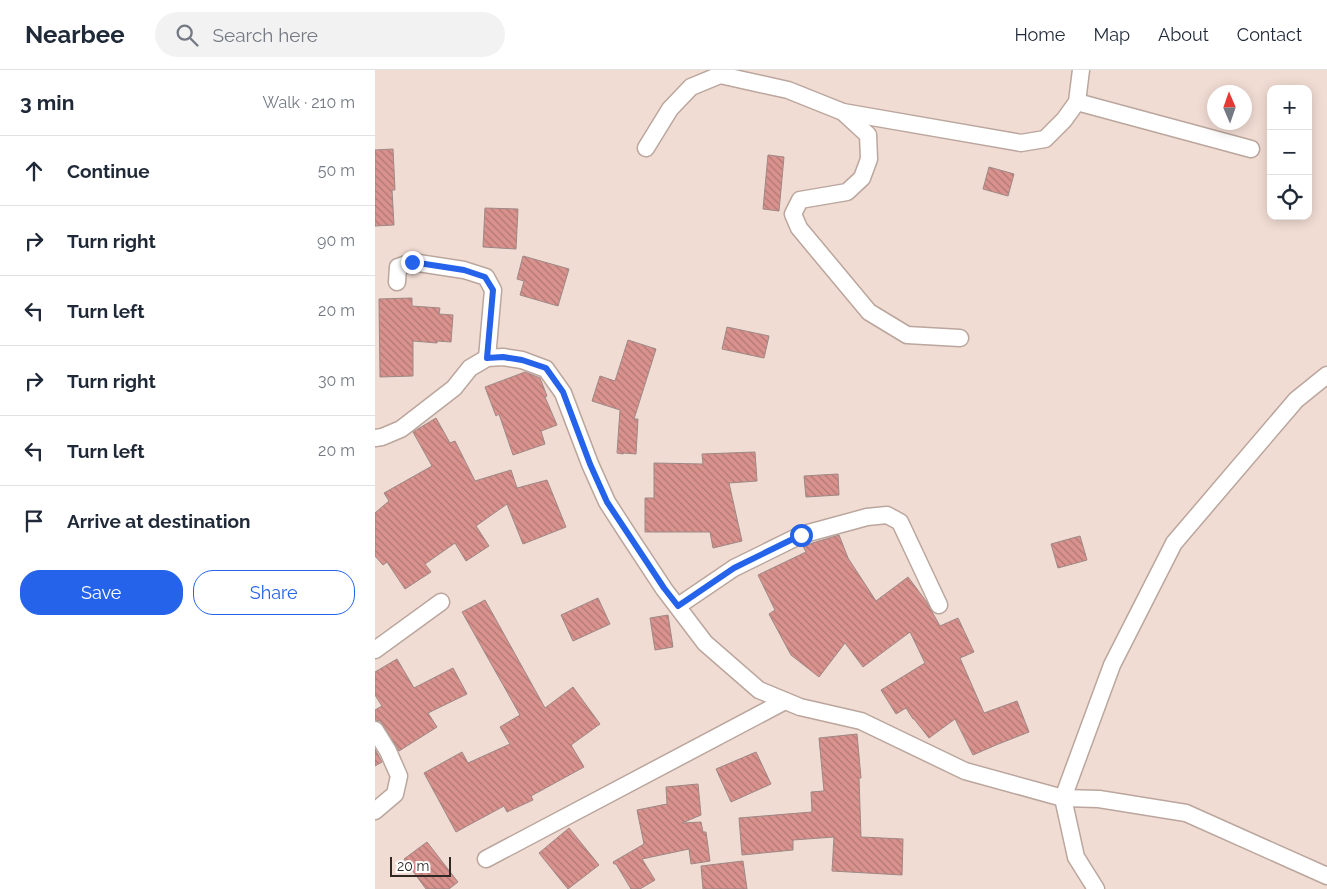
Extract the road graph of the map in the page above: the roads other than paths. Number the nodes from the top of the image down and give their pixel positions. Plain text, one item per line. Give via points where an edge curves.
1 (1081, 70) edge
2 (1077, 102) junction
3 (843, 112) junction
4 (645, 148) dead end
5 (1251, 149) dead end
6 (397, 282) dead end
7 (960, 338) dead end
8 (487, 358) junction
9 (1327, 375) edge
10 (375, 438) edge
11 (441, 602) dead end
12 (939, 604) dead end
13 (678, 606) junction
14 (375, 650) edge
15 (785, 701) junction
16 (375, 730) edge
17 (1063, 798) junction
18 (375, 811) edge
19 (486, 859) dead end
20 (1327, 876) edge
21 (1096, 889) edge

1 - 2 street
2 - 3 street via 1045,139 1021,143
2 - 5 street
3 - 4 street via 788,90 720,75 691,87 670,109
3 - 7 street via 868,135 869,159 862,178 847,192 800,200 793,214 799,228 869,312 907,335
6 - 8 street via 398,267 412,262 464,270 485,277 493,290
8 - 10 street via 470,368 454,388 401,429
8 - 13 street via 522,360 546,368 563,392 607,502
9 - 17 street via 1296,400 1174,543 1112,666
11 - 14 street
12 - 13 street via 900,522 887,516 867,517 801,535 734,568
13 - 15 street via 705,643 759,690
15 - 17 street via 861,721 965,772
15 - 19 street
16 - 18 street via 399,776 395,794
17 - 20 street via 1099,798 1186,813
17 - 21 street via 1076,858

